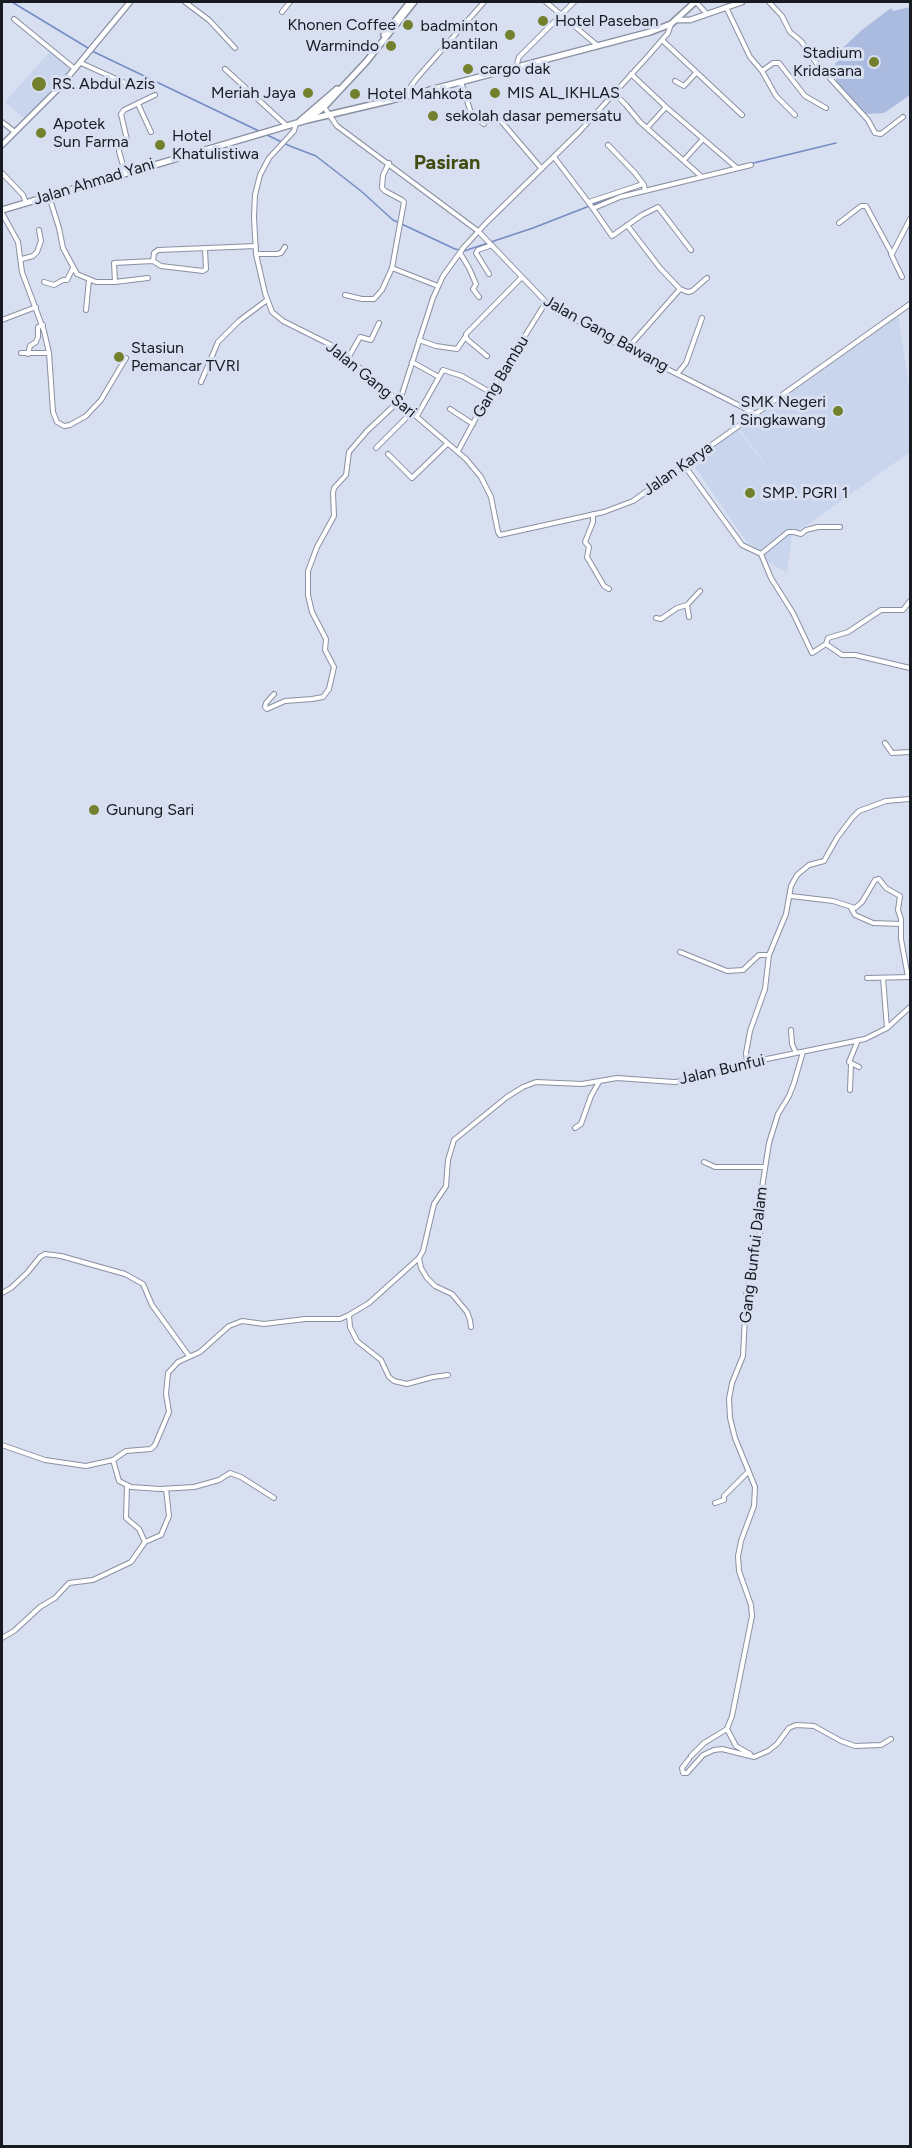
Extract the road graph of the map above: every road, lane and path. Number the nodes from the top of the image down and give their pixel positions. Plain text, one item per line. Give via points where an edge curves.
1 (130, 2) edge
2 (185, 2) edge
3 (290, 2) edge
4 (410, 2) edge
5 (484, 2) edge
6 (546, 2) edge
7 (574, 2) edge
8 (696, 2) edge
9 (742, 2) edge
10 (769, 2) edge
11 (726, 8) junction
12 (282, 12) dead end
13 (707, 14) junction
14 (561, 16) junction
15 (14, 19) dead end
16 (673, 22) junction
17 (662, 40) junction
18 (598, 46) junction
19 (235, 48) dead end
20 (81, 63) junction
21 (516, 67) junction
22 (75, 69) junction
23 (225, 69) dead end
24 (762, 71) junction
25 (696, 73) junction
26 (631, 74) junction
27 (675, 81) dead end
28 (461, 82) junction
29 (125, 83) dead end
30 (343, 85) junction
31 (614, 93) junction
32 (155, 95) dead end
33 (403, 97) junction
34 (138, 104) junction
35 (324, 107) junction
36 (666, 107) junction
37 (826, 108) dead end
38 (795, 115) dead end
39 (329, 116) junction
40 (742, 116) dead end
41 (903, 117) dead end
42 (302, 121) junction
43 (501, 121) dead end
44 (2, 122) edge
45 (484, 124) dead end
46 (287, 126) junction
47 (647, 128) junction
48 (15, 132) junction
49 (152, 132) dead end
50 (702, 139) junction
51 (2, 145) edge
52 (608, 145) dead end
53 (554, 156) junction
54 (684, 160) junction
55 (388, 164) junction
56 (751, 165) dead end
57 (736, 167) junction
58 (541, 168) junction
59 (2, 173) edge
60 (125, 173) junction
61 (701, 176) junction
62 (644, 188) junction
63 (49, 196) junction
64 (26, 203) junction
65 (591, 205) junction
66 (2, 211) edge
67 (910, 219) edge
68 (839, 223) dead end
69 (627, 225) junction
70 (39, 230) dead end
71 (478, 231) junction
72 (490, 244) junction
73 (256, 246) junction
74 (285, 247) dead end
75 (205, 249) junction
76 (691, 250) dead end
77 (460, 253) junction
78 (891, 253) junction
79 (256, 254) junction
80 (22, 259) junction
81 (153, 261) junction
82 (73, 267) junction
83 (392, 268) junction
84 (489, 274) dead end
85 (148, 278) dead end
86 (521, 278) junction
87 (707, 278) dead end
88 (902, 278) dead end
89 (89, 280) junction
90 (44, 282) dead end
91 (114, 282) junction
92 (438, 286) junction
93 (681, 289) junction
94 (345, 296) dead end
95 (479, 297) dead end
96 (267, 300) junction
97 (546, 302) junction
98 (910, 304) edge
99 (36, 307) junction
100 (86, 310) dead end
101 (702, 318) dead end
102 (2, 320) edge
103 (380, 323) dead end
104 (43, 325) junction
105 (466, 336) junction
106 (419, 340) junction
107 (627, 349) junction
108 (21, 353) dead end
109 (49, 353) junction
110 (28, 354) junction
111 (487, 356) dead end
112 (126, 358) dead end
113 (348, 358) junction
114 (412, 362) junction
115 (677, 374) junction
116 (439, 377) junction
117 (201, 382) dead end
118 (490, 392) junction
119 (399, 401) junction
120 (450, 410) dead end
121 (412, 412) junction
122 (757, 414) junction
123 (417, 416) junction
124 (473, 424) junction
125 (447, 444) junction
126 (376, 448) dead end
127 (458, 452) junction
128 (388, 454) dead end
129 (684, 465) junction
130 (593, 514) junction
131 (551, 524) joint
132 (840, 527) dead end
133 (761, 555) junction
134 (609, 589) dead end
135 (700, 591) dead end
136 (910, 601) edge
137 (687, 605) junction
138 (689, 617) dead end
139 (656, 618) dead end
140 (826, 644) junction
141 (910, 668) edge
142 (274, 694) dead end
143 (885, 743) dead end
144 (910, 752) edge
145 (910, 799) edge
146 (791, 897) junction
147 (851, 908) junction
148 (901, 924) junction
149 (680, 952) dead end
150 (769, 955) junction
151 (909, 977) edge
152 (867, 978) dead end
153 (883, 978) junction
154 (910, 1007) edge
155 (887, 1028) junction
156 (791, 1030) dead end
157 (858, 1040) junction
158 (803, 1052) junction
159 (796, 1053) junction
160 (747, 1063) junction
161 (851, 1064) junction
162 (859, 1067) dead end
163 (600, 1081) junction
164 (850, 1090) dead end
165 (575, 1128) dead end
166 (704, 1162) dead end
167 (765, 1167) junction
168 (419, 1258) junction
169 (2, 1293) edge
170 (349, 1315) junction
171 (471, 1327) dead end
172 (189, 1356) junction
173 (448, 1375) dead end
174 (2, 1445) edge
175 (113, 1460) junction
176 (749, 1472) junction
177 (127, 1486) junction
178 (166, 1489) junction
179 (274, 1498) dead end
180 (715, 1503) dead end
181 (145, 1542) junction
182 (2, 1638) edge
183 (727, 1729) junction
184 (891, 1739) dead end
185 (754, 1757) junction

1 - 20 street
2 - 19 street via 209,20
3 - 12 street
4 - 30 main road via 406,14
5 - 33 street
6 - 14 street
7 - 14 street
8 - 13 street
8 - 16 main road
9 - 11 street
10 - 41 street via 875,133 881,134
11 - 13 street
11 - 24 street via 750,57
13 - 16 street
14 - 18 street
14 - 21 street via 519,57
15 - 22 street
16 - 17 street
16 - 18 main road
17 - 25 street
17 - 26 street
18 - 21 main road
20 - 22 street
20 - 29 street
21 - 28 main road
22 - 48 street
23 - 46 street
24 - 37 street via 779,63 805,96
24 - 38 street via 776,96
25 - 27 street via 684,86
25 - 40 street
26 - 31 street
26 - 36 street
28 - 33 main road
28 - 45 street via 472,116
30 - 35 main road
30 - 42 main road
31 - 47 street
31 - 53 street
32 - 34 street
33 - 39 main road
34 - 49 street
34 - 60 street via 121,114 127,140 119,149
35 - 39 street, Jalan Gang Bawang
35 - 42 main road
36 - 47 street
36 - 50 street
39 - 42 main road
39 - 55 street, Jalan Gang Bawang
42 - 46 main road, Jalan Ahmad Yani
42 - 73 street, Jalan Gang Sari via 264,167 257,187
43 - 58 street
44 - 48 street
46 - 60 main road, Jalan Ahmad Yani
47 - 54 street
48 - 51 street
50 - 54 street
50 - 57 street
52 - 62 street
53 - 58 street
53 - 65 street
54 - 61 street
55 - 71 street, Jalan Gang Bawang
55 - 83 street via 382,188 404,202
56 - 57 street
57 - 61 street
58 - 71 street
59 - 64 street
60 - 63 main road, Jalan Ahmad Yani
61 - 62 street
62 - 65 street
63 - 64 main road, Jalan Ahmad Yani
63 - 82 street via 63,248
64 - 66 main road, Jalan Ahmad Yani
65 - 69 street via 612,236
66 - 80 street
67 - 78 street
68 - 78 street via 866,206
69 - 76 street via 659,207
69 - 93 street
70 - 80 street via 37,252
71 - 72 street, Jalan Gang Bawang
71 - 77 street
72 - 84 street via 476,253
72 - 86 street, Jalan Gang Bawang
73 - 75 street
73 - 79 street, Jalan Gang Sari
74 - 79 street via 277,254
75 - 81 street via 158,250
75 - 81 street via 203,271 171,268
77 - 92 street
77 - 95 street
78 - 88 street
79 - 96 street, Jalan Gang Sari
80 - 99 street via 22,272
81 - 91 street via 114,263
82 - 89 street
82 - 90 street via 67,280 54,285
83 - 92 street
83 - 94 street via 374,299
85 - 91 street
86 - 97 street, Jalan Gang Bawang
86 - 105 street
87 - 93 street via 692,291
89 - 91 street
89 - 100 street
92 - 106 street
93 - 107 street
96 - 113 street, Jalan Gang Sari via 274,315 330,344
96 - 117 street via 218,342
97 - 107 street, Jalan Gang Bawang
97 - 118 street, Gang Bambu
98 - 122 street, Jalan Karya
99 - 102 street
99 - 104 street
101 - 115 street via 686,363
103 - 113 street via 371,340 360,337
104 - 109 street
104 - 110 street via 38,327 38,337
105 - 106 street via 458,349
105 - 111 street
106 - 114 street
107 - 115 street, Jalan Gang Bawang
108 - 110 street
109 - 110 street
109 - 112 street via 53,412 57,422 64,426 74,424 97,405
113 - 119 street, Jalan Gang Sari
114 - 116 street
114 - 119 street
115 - 122 street, Jalan Gang Bawang
116 - 118 street via 442,370
116 - 123 street
118 - 124 street, Gang Bambu
119 - 121 street, Jalan Gang Sari
119 - 142 street via 349,452 346,475 334,488 334,516 306,578 312,612 334,667 333,678 323,697 285,701 267,709 266,703
120 - 124 street
121 - 123 street, Jalan Gang Sari
121 - 126 street
122 - 129 street, Jalan Karya
123 - 125 street, Jalan Gang Sari
124 - 127 street, Gang Bambu
125 - 127 street, Jalan Gang Sari
125 - 128 street via 412,478
127 - 131 street, Jalan Gang Sari via 488,492 498,534
129 - 130 street, Jalan Karya via 628,504
129 - 133 street via 742,545
130 - 131 street, Jalan Karya
130 - 134 street via 585,542 589,547 587,557
132 - 133 street via 818,527 801,534 788,532
133 - 140 street via 811,652
135 - 137 street
136 - 140 street via 903,610 881,610 848,632 828,638
137 - 138 street
137 - 139 street
140 - 141 street via 842,655
143 - 144 street via 892,753
145 - 146 street via 881,802 856,814 824,861 797,875
146 - 147 street via 833,900
146 - 150 street
147 - 148 street via 855,915 873,923
147 - 148 street via 858,907 879,878 900,897
148 - 151 street
149 - 150 street via 727,971 743,970 759,955
150 - 160 street via 765,989 747,1046
151 - 153 street
152 - 153 street
153 - 155 street
154 - 155 street, Jalan Bunfui
155 - 157 street, Jalan Bunfui
156 - 159 street
157 - 158 street, Jalan Bunfui
157 - 161 street
158 - 159 street, Jalan Bunfui
158 - 167 street, Gang Bunfui Dalam via 789,1096 776,1119
159 - 160 street, Jalan Bunfui
160 - 163 street, Jalan Bunfui via 680,1082 631,1078
161 - 162 street
161 - 164 street
163 - 165 street via 581,1124
163 - 168 street, Jalan Bunfui via 567,1085 536,1082 523,1087 454,1140 446,1186 434,1204
166 - 167 street via 715,1167
167 - 176 street, Gang Bunfui Dalam via 760,1234 746,1295 743,1356 729,1399 735,1438
168 - 170 street via 379,1296
168 - 171 street via 427,1278 452,1294 467,1312
169 - 172 street via 45,1254 125,1274 143,1284 152,1305
170 - 172 street via 282,1323 242,1321
170 - 173 street via 357,1341 381,1360 394,1381 407,1384
172 - 175 street via 178,1362 167,1377 169,1412 155,1445 151,1449 126,1451
174 - 175 street via 61,1463 86,1466
175 - 177 street via 119,1481
176 - 180 street via 724,1500
176 - 183 street, Gang Bunfui Dalam via 755,1487 754,1506 738,1556 752,1616
177 - 178 street
177 - 181 street via 126,1518 139,1529
178 - 179 street via 202,1486 230,1473
178 - 181 street via 167,1525 161,1535
181 - 182 street via 130,1562 93,1580 69,1583
183 - 185 street via 736,1746
183 - 185 street via 704,1743 682,1768 683,1773 714,1749
184 - 185 street via 881,1745 855,1746 814,1726 796,1725 768,1751

